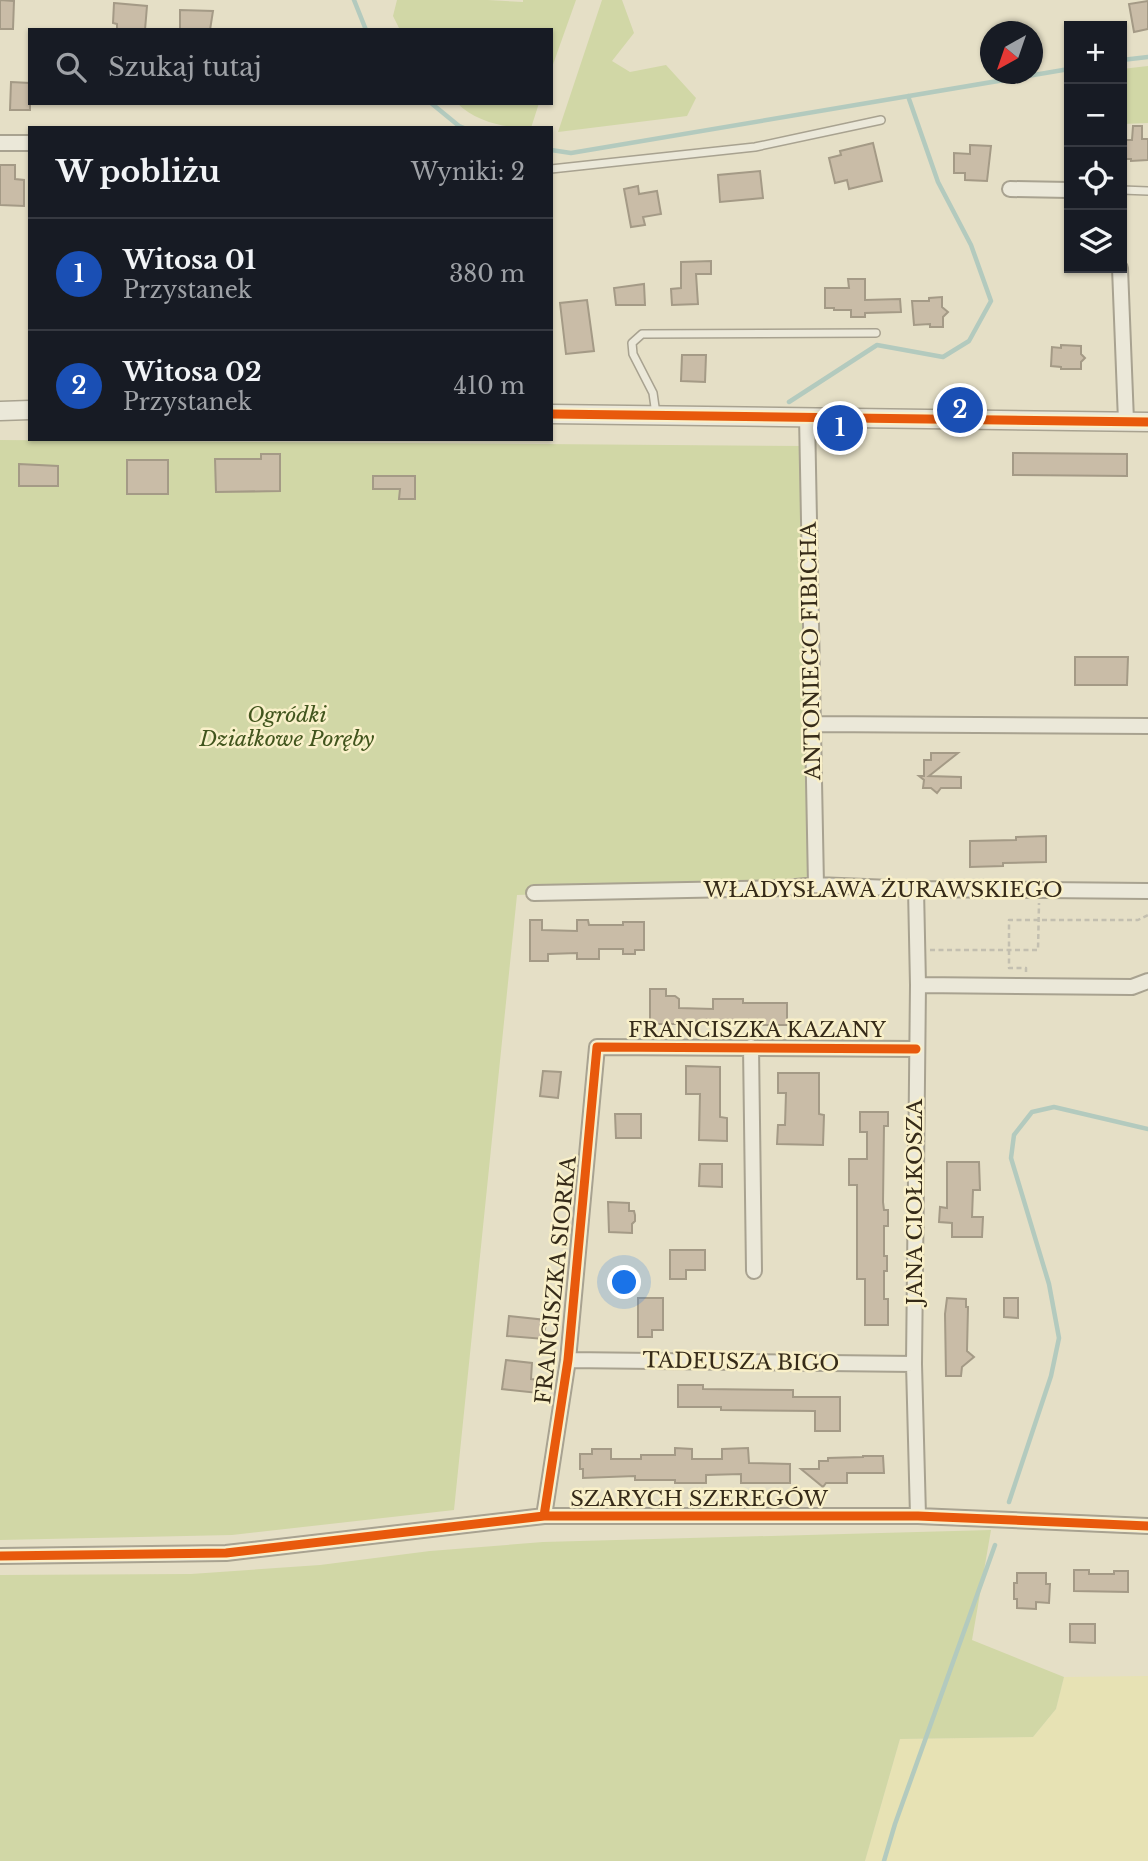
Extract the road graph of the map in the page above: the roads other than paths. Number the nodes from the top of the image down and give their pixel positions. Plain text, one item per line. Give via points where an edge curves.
1 (881, 120) dead end
2 (0, 143) edge
3 (28, 143) edge
4 (553, 169) edge
5 (1010, 189) dead end
6 (1064, 190) edge
7 (1127, 190) edge
8 (1148, 191) edge
9 (1119, 273) edge
10 (876, 333) dead end
11 (28, 410) edge
12 (0, 411) edge
13 (553, 414) edge
14 (656, 415) junction
15 (807, 416) junction
16 (1126, 422) junction
17 (1148, 422) edge
18 (813, 724) junction
19 (1148, 726) edge
20 (816, 885) junction
21 (916, 888) junction
22 (1148, 891) edge
23 (534, 893) dead end
24 (1148, 981) edge
25 (918, 985) junction
26 (597, 1047) joint
27 (751, 1047) junction
28 (916, 1049) junction
29 (754, 1271) dead end
30 (568, 1360) junction
31 (914, 1364) junction
32 (544, 1516) junction
33 (918, 1516) junction
34 (1148, 1526) edge
35 (0, 1556) edge

1 - 4 lane via 755,147
2 - 3 street
5 - 6 street
7 - 8 lane
9 - 16 street
10 - 14 lane via 642,334 632,343 633,354 653,393
11 - 12 street
13 - 14 street
14 - 15 street
15 - 16 street
15 - 18 street, ANTONIEGO FIBICHA
16 - 17 street
18 - 19 street
18 - 20 street, ANTONIEGO FIBICHA
20 - 21 street, WŁADYSŁAWA ŻURAWSKIEGO
20 - 23 street, WŁADYSŁAWA ŻURAWSKIEGO
21 - 22 street, WŁADYSŁAWA ŻURAWSKIEGO
21 - 25 street, JANA CIOŁKOSZA
24 - 25 street via 1132,987
25 - 28 street, JANA CIOŁKOSZA
26 - 27 street, FRANCISZKA KAZANY
26 - 30 street, FRANCISZKA SIORKA
27 - 28 street, FRANCISZKA KAZANY
27 - 29 street
28 - 31 street, JANA CIOŁKOSZA
30 - 31 street, TADEUSZA BIGO
30 - 32 street, FRANCISZKA SIORKA
31 - 33 street, JANA CIOŁKOSZA
32 - 33 street, SZARYCH SZEREGÓW
32 - 35 street, SZARYCH SZEREGÓW via 226,1553
33 - 34 street, SZARYCH SZEREGÓW

